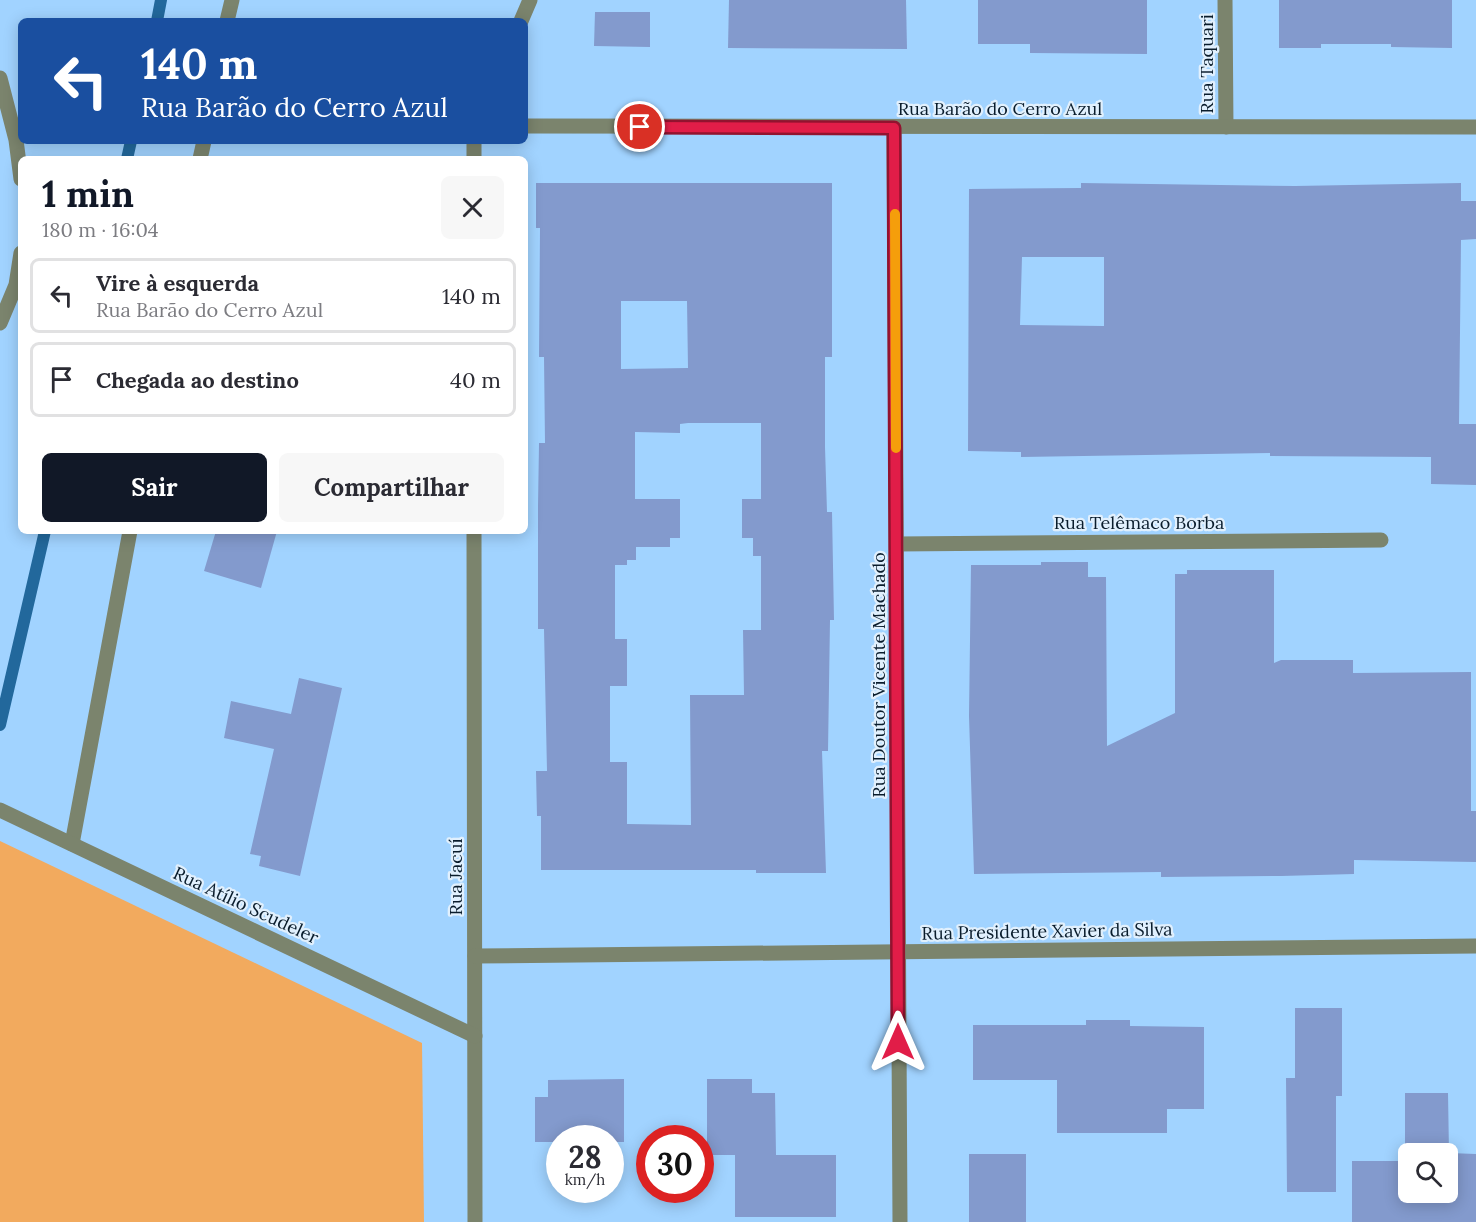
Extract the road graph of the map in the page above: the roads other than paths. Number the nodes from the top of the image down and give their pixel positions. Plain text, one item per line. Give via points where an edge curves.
1 (232, 0) edge
2 (530, 0) edge
3 (1225, 0) edge
4 (228, 18) edge
5 (522, 18) edge
6 (0, 78) edge
7 (528, 126) edge
8 (1226, 127) junction
9 (1476, 127) edge
10 (894, 128) junction
11 (18, 156) edge
12 (18, 273) edge
13 (0, 322) edge
14 (129, 534) edge
15 (474, 534) edge
16 (1381, 540) dead end
17 (897, 544) junction
18 (0, 810) edge
19 (72, 844) junction
20 (1476, 946) edge
21 (897, 952) junction
22 (475, 956) junction
23 (475, 1036) junction
24 (475, 1222) edge
25 (900, 1222) edge

1 - 4 street
2 - 5 street
3 - 8 street, Rua Taquari
6 - 11 street
7 - 10 street, Rua Barão do Cerro Azul
8 - 9 street, Rua Barão do Cerro Azul
8 - 10 street, Rua Barão do Cerro Azul
10 - 17 street, Rua Doutor Vicente Machado
12 - 13 street
14 - 19 street
15 - 22 street, Rua Jacuí
16 - 17 street, Rua Telêmaco Borba
17 - 21 street, Rua Doutor Vicente Machado
18 - 19 street, Rua Atílio Scudeler
19 - 23 street, Rua Atílio Scudeler
20 - 21 street, Rua Presidente Xavier da Silva
21 - 22 street, Rua Presidente Xavier da Silva
21 - 25 street, Rua Doutor Vicente Machado
22 - 23 street, Rua Jacuí
23 - 24 street, Rua Jacuí

